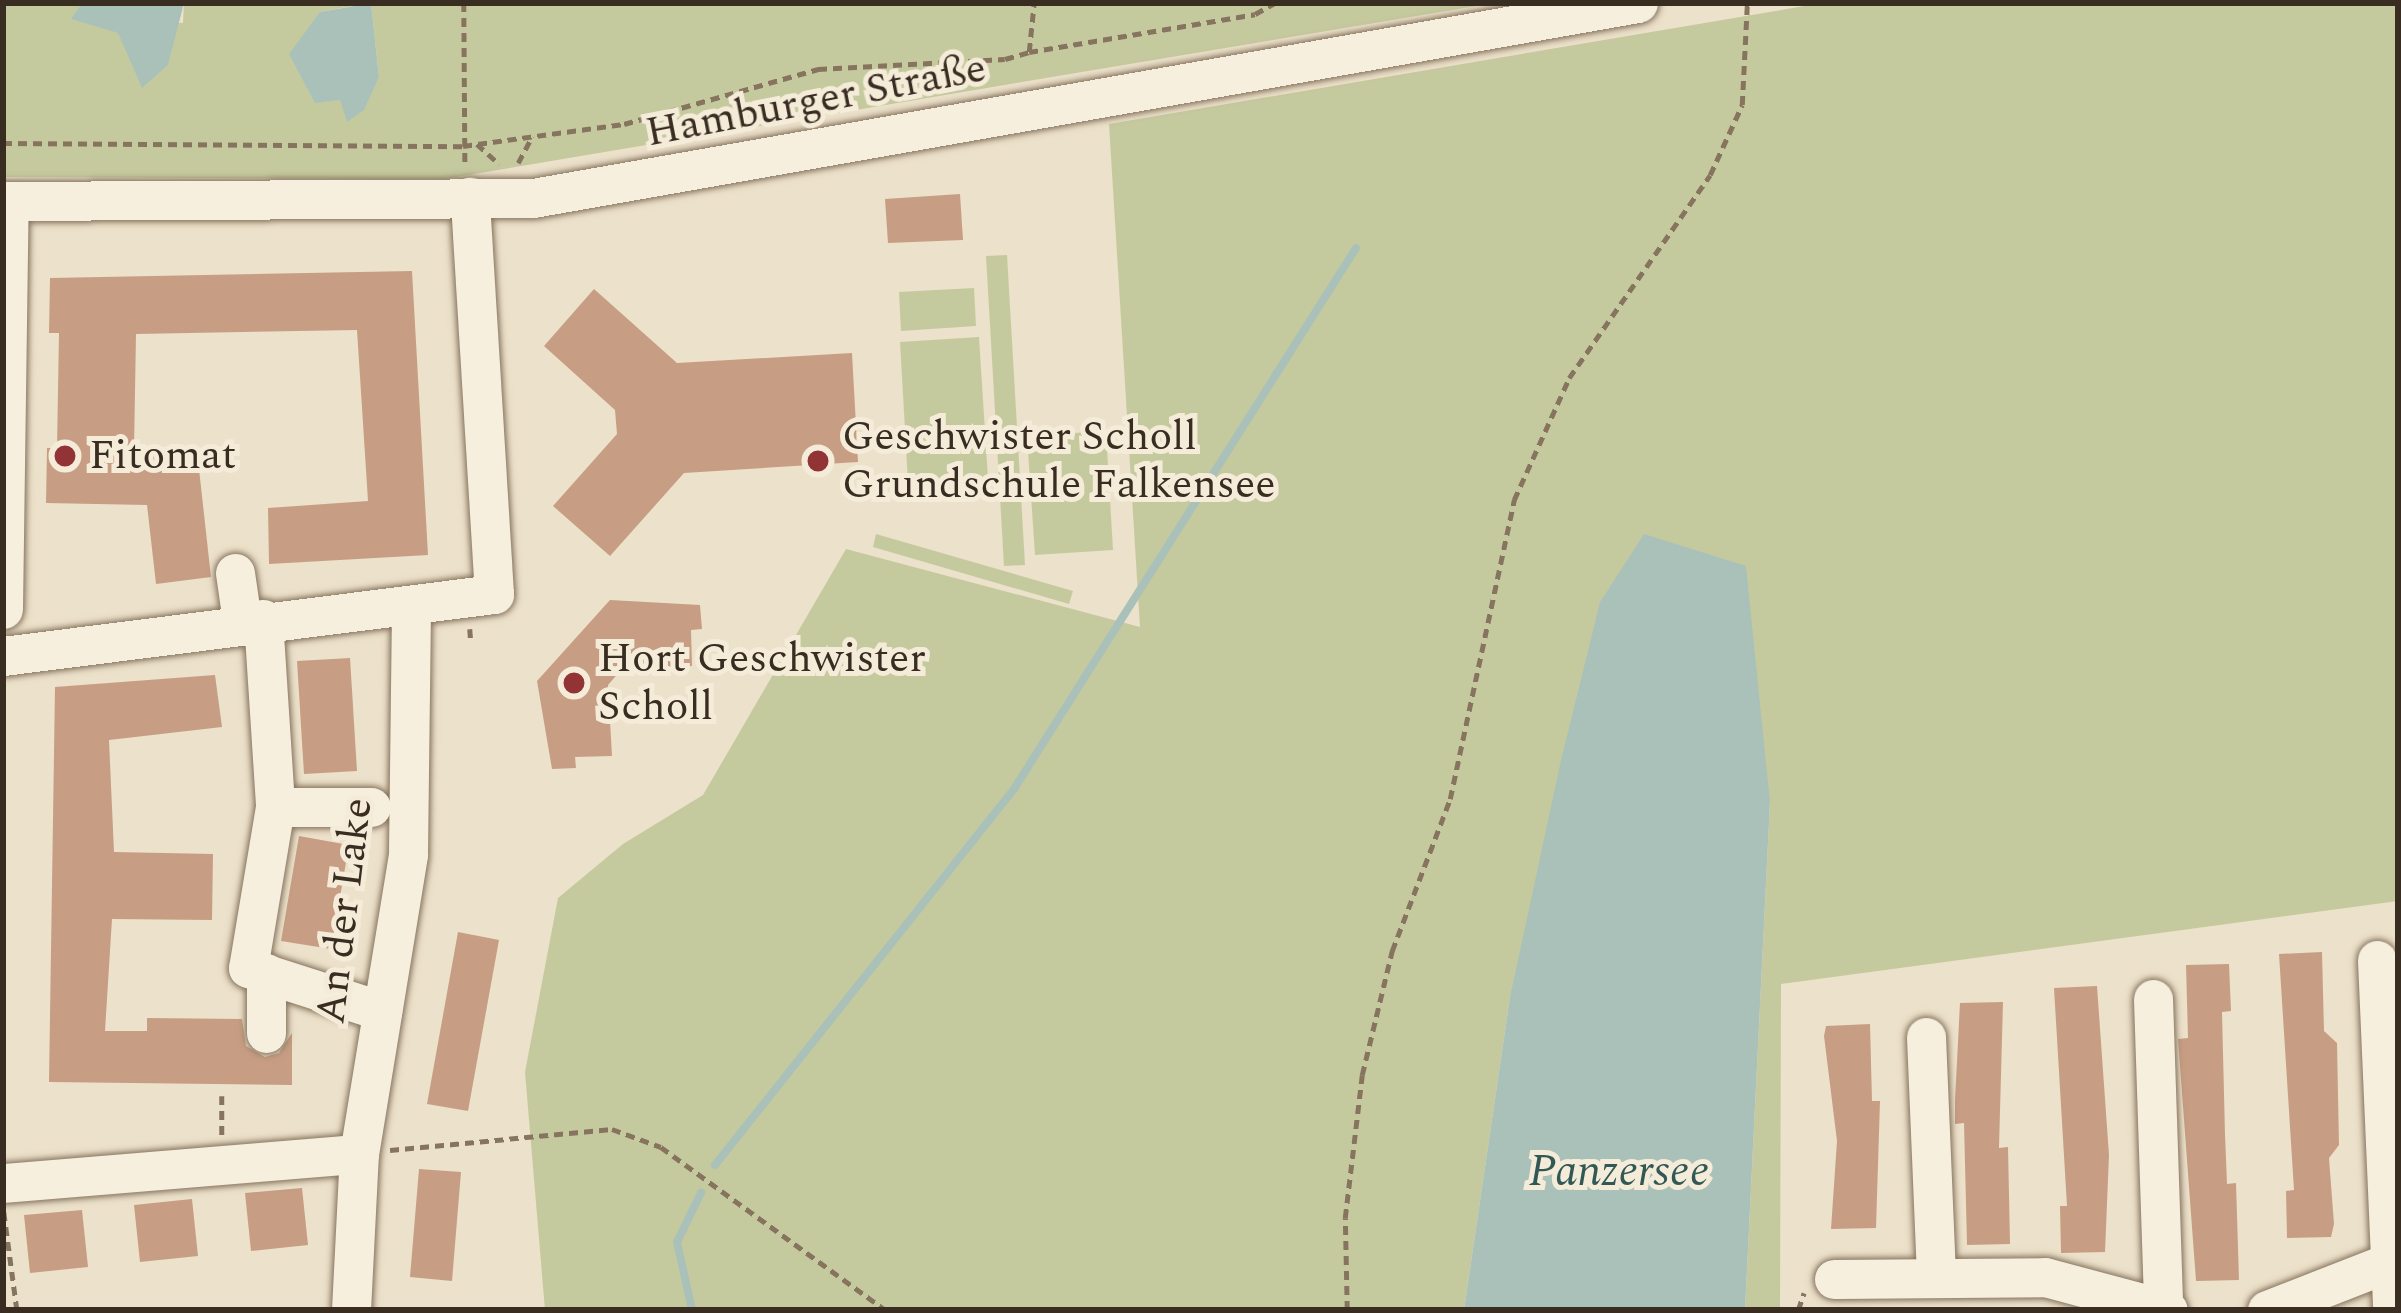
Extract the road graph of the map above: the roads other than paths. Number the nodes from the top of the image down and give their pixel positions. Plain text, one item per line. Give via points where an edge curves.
1 (1639, 3) edge
2 (470, 197) junction
3 (6, 201) edge
4 (235, 573) dead end
5 (411, 607) junction
6 (3, 609) edge
7 (253, 621) junction
8 (3, 656) edge
9 (275, 807) junction
10 (371, 807) dead end
11 (2377, 959) dead end
12 (266, 973) junction
13 (2153, 999) dead end
14 (382, 1011) junction
15 (266, 1033) dead end
16 (1926, 1037) dead end
17 (359, 1154) junction
18 (5, 1183) edge
19 (2394, 1260) edge
20 (1936, 1275) junction
21 (1834, 1280) dead end
22 (2166, 1308) edge
23 (351, 1310) edge
24 (2267, 1310) edge
25 (2392, 1310) edge

1 - 2 street, Hamburger Straße via 715,172 533,198
2 - 3 street, Hamburger Straße
2 - 5 street via 494,594
3 - 6 street
4 - 7 street
5 - 7 street
5 - 14 street, An der Lake via 408,854
7 - 8 street
7 - 9 street
9 - 10 street
9 - 12 street via 248,968
11 - 19 street
12 - 14 street
12 - 15 street
13 - 22 street
14 - 17 street, An der Lake
16 - 20 street
17 - 18 street
17 - 23 street, An der Lake
19 - 24 street
19 - 25 street
20 - 21 street
20 - 22 street via 2045,1276

